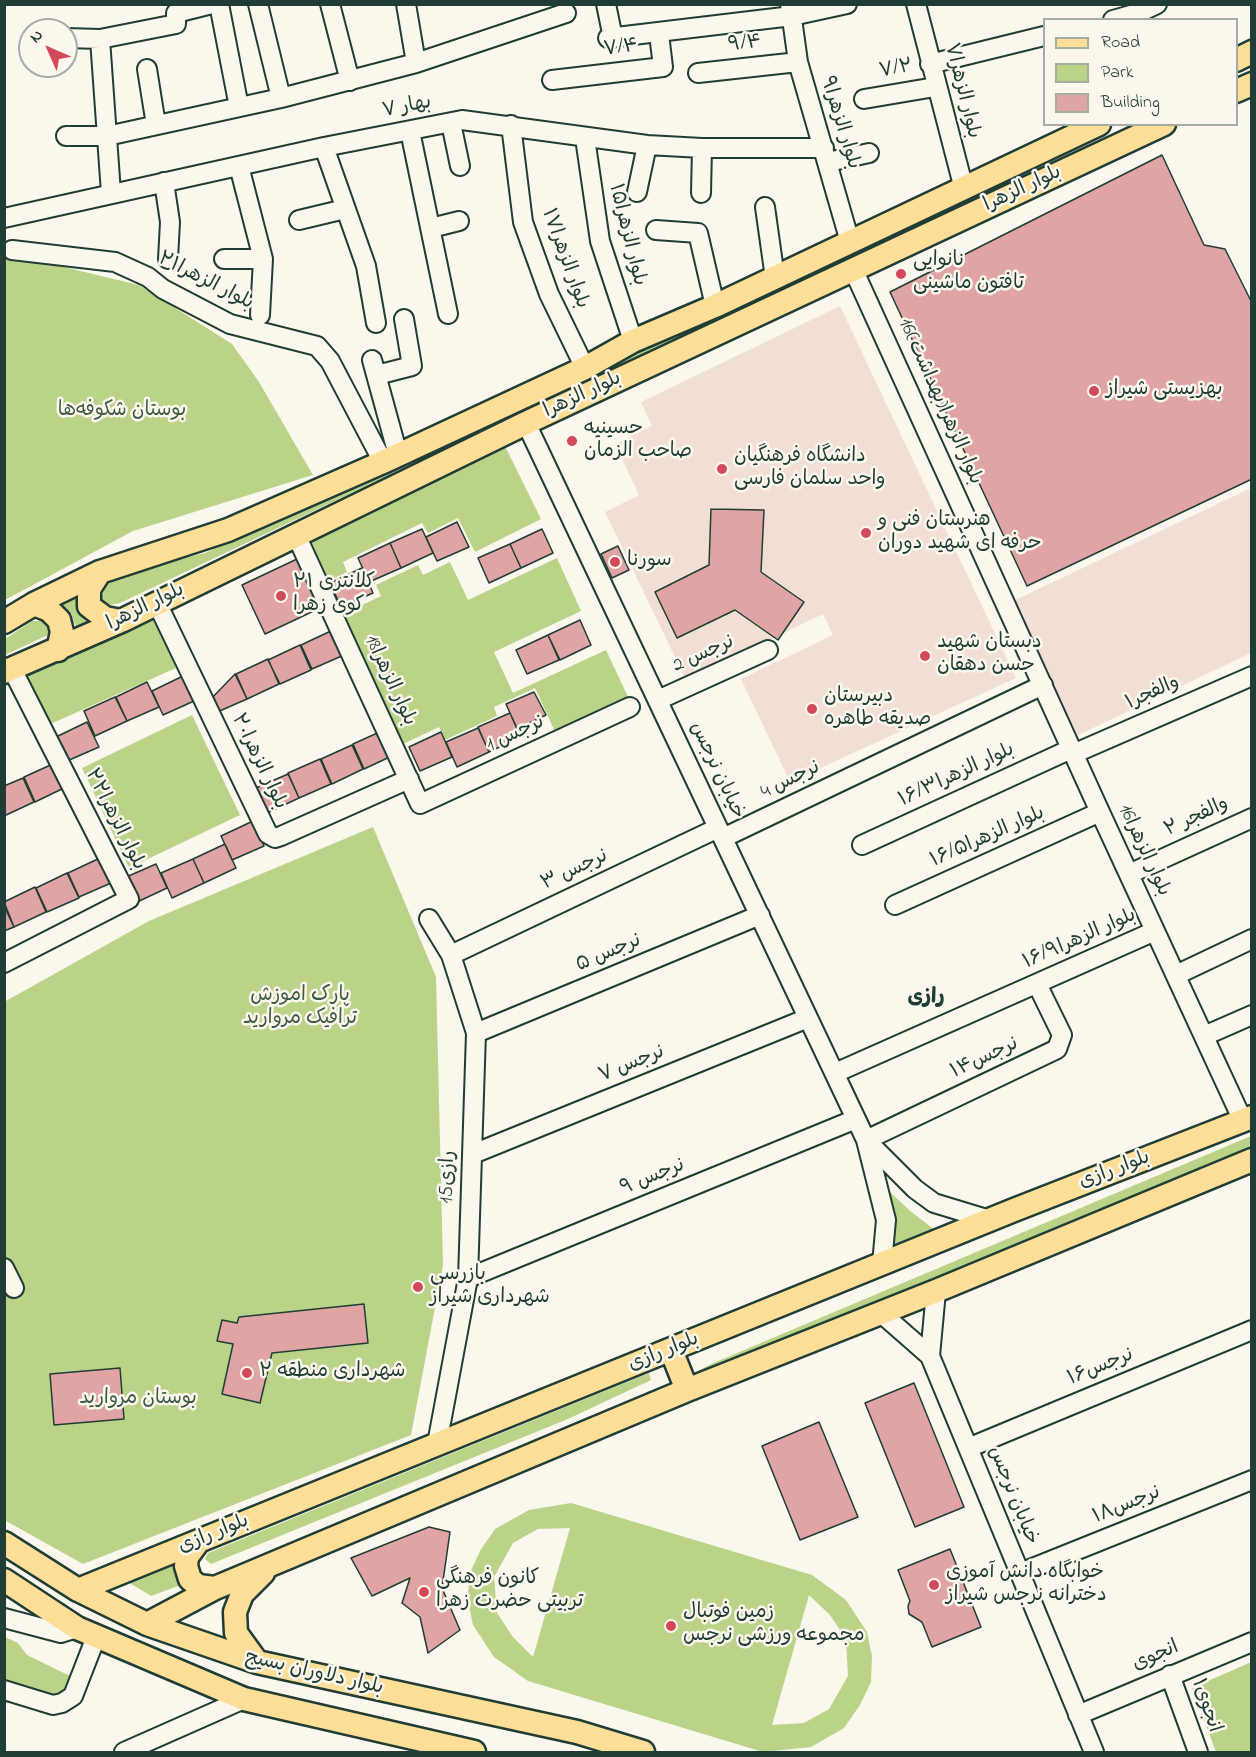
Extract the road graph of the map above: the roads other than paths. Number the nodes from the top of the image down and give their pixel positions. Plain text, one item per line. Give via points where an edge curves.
1 (212, 4) edge
2 (219, 4) edge
3 (258, 4) edge
4 (330, 4) edge
5 (606, 4) edge
6 (847, 4) edge
7 (916, 4) edge
8 (1157, 4) edge
9 (411, 6) edge
10 (791, 10) edge
11 (566, 14) dead end
12 (1120, 18) edge
13 (659, 34) junction
14 (1043, 36) edge
15 (78, 38) edge
16 (100, 39) junction
17 (798, 62) junction
18 (416, 63) junction
19 (930, 64) junction
20 (147, 69) dead end
21 (698, 73) dead end
22 (552, 80) dead end
23 (350, 81) junction
24 (935, 87) junction
25 (280, 98) junction
26 (864, 99) dead end
27 (239, 107) junction
28 (451, 123) junction
29 (156, 125) junction
30 (511, 125) junction
31 (1095, 126) edge
32 (1160, 126) edge
33 (410, 131) junction
34 (66, 136) dead end
35 (107, 136) junction
36 (585, 138) junction
37 (647, 145) junction
38 (324, 147) junction
39 (702, 148) junction
40 (869, 153) dead end
41 (826, 155) junction
42 (239, 166) junction
43 (460, 166) dead end
44 (164, 182) junction
45 (963, 189) junction
46 (637, 192) dead end
47 (111, 193) junction
48 (701, 193) dead end
49 (765, 207) dead end
50 (345, 209) junction
51 (4, 218) edge
52 (299, 220) dead end
53 (459, 221) dead end
54 (431, 228) junction
55 (656, 230) dead end
56 (850, 242) junction
57 (12, 250) dead end
58 (168, 259) dead end
59 (224, 259) dead end
60 (263, 259) junction
61 (853, 269) junction
62 (769, 280) junction
63 (715, 306) junction
64 (771, 308) junction
65 (448, 314) dead end
66 (260, 315) dead end
67 (404, 320) dead end
68 (376, 323) dead end
69 (633, 341) junction
70 (585, 368) junction
71 (526, 423) junction
72 (390, 459) junction
73 (297, 537) junction
74 (100, 572) junction
75 (157, 603) junction
76 (34, 604) junction
77 (121, 621) junction
78 (4, 622) edge
79 (58, 650) junction
80 (768, 650) dead end
81 (8, 671) edge
82 (1251, 676) edge
83 (1043, 685) junction
84 (658, 700) junction
85 (630, 707) dead end
86 (1072, 751) junction
87 (410, 779) junction
88 (420, 804) joint
89 (1100, 812) junction
90 (1251, 818) edge
91 (720, 833) junction
92 (862, 845) dead end
93 (1129, 874) junction
94 (895, 904) dead end
95 (759, 915) junction
96 (429, 919) dead end
97 (1155, 931) junction
98 (1251, 939) edge
99 (451, 955) junction
100 (4, 963) edge
101 (1176, 975) junction
102 (1030, 987) junction
103 (1251, 1015) edge
104 (808, 1018) junction
105 (476, 1033) junction
106 (1204, 1036) junction
107 (835, 1073) junction
108 (856, 1119) junction
109 (1247, 1119) edge
110 (866, 1140) junction
111 (473, 1154) junction
112 (1251, 1160) edge
113 (990, 1220) junction
114 (882, 1264) junction
115 (4, 1268) edge
116 (468, 1278) junction
117 (14, 1288) dead end
118 (936, 1291) junction
119 (881, 1313) junction
120 (1251, 1330) edge
121 (671, 1350) junction
122 (930, 1356) junction
123 (687, 1390) junction
124 (437, 1444) junction
125 (968, 1448) junction
126 (1251, 1480) edge
127 (198, 1542) junction
128 (4, 1543) edge
129 (271, 1566) junction
130 (1020, 1573) junction
131 (4, 1580) edge
132 (215, 1588) junction
133 (78, 1590) junction
134 (4, 1599) edge
135 (4, 1618) edge
136 (147, 1624) junction
137 (77, 1628) junction
138 (1251, 1642) edge
139 (257, 1662) junction
140 (1170, 1675) junction
141 (4, 1690) edge
142 (244, 1699) junction
143 (1078, 1715) junction
144 (421, 1748) edge
145 (124, 1752) edge
146 (474, 1752) edge
147 (643, 1752) edge
148 (1094, 1752) edge
149 (1198, 1752) edge

1 - 16 street via 176,13 176,24
2 - 27 street
3 - 25 street
4 - 23 street
5 - 13 street via 610,38
6 - 10 street
7 - 19 street, بلوار الزهرا۷
8 - 12 street
9 - 18 street
10 - 13 street
10 - 17 street, بلوار الزهرا۹
11 - 18 street
13 - 22 street, ۷/۴ via 663,67
14 - 19 street
15 - 16 street
16 - 35 street
17 - 21 street, ۹/۴
17 - 41 street, بلوار الزهرا۹
18 - 23 street
19 - 24 street, بلوار الزهرا۷
20 - 29 street
23 - 25 street
24 - 26 street, ۷/۲
24 - 45 street, بلوار الزهرا۷
25 - 27 street
27 - 29 street
28 - 30 street, بهار ۷ via 462,120
28 - 33 street, بهار ۷
28 - 43 street
29 - 35 street
30 - 36 street, بهار ۷
30 - 70 street, بلوار الزهرا۱۷ via 524,222 549,294
31 - 45 main road, بلوار الزهرا
32 - 61 main road, بلوار الزهرا
33 - 38 street, بهار ۷
33 - 54 street
34 - 35 street
35 - 47 street
36 - 37 street, بهار ۷
36 - 69 street, بلوار الزهرا۱۵ via 600,241
37 - 39 street, بهار ۷
37 - 46 street
38 - 42 street, بهار ۷
38 - 50 street
39 - 41 street, بهار ۷
39 - 48 street
40 - 41 street, بهار ۷
41 - 56 street, بلوار الزهرا۹
42 - 44 street, بهار ۷
42 - 60 street
44 - 47 street, بهار ۷
44 - 58 street via 170,222
45 - 56 main road, بلوار الزهرا
47 - 51 street, بهار ۷
49 - 62 street
50 - 52 street
50 - 68 street via 366,266
53 - 54 street
54 - 65 street
55 - 63 street via 698,233
56 - 62 main road, بلوار الزهرا
57 - 72 street, بلوار الزهرا۲۱ via 115,262 230,324 317,346
59 - 60 street
60 - 66 street
61 - 64 main road, بلوار الزهرا
61 - 83 street, 16بلوار الزهرا(بهداشت)
62 - 63 main road, بلوار الزهرا
62 - 64 main road
63 - 69 main road, بلوار الزهرا
64 - 71 main road, بلوار الزهرا
67 - 72 street via 412,366 374,367
69 - 70 main road, بلوار الزهرا
70 - 72 main road, بلوار الزهرا
71 - 73 main road, بلوار الزهرا
71 - 84 street, خیابان نرجس
72 - 74 main road, بلوار الزهرا via 228,530
73 - 75 main road, بلوار الزهرا
73 - 87 street, 18بلوار الزهرا
74 - 76 main road, بلوار الزهرا
74 - 77 main road via 89,589 89,606 105,618
75 - 77 main road, بلوار الزهرا
75 - 87 street, بلوار الزهرا۲۰ via 268,834 281,836
76 - 78 main road, بلوار الزهرا
76 - 79 main road via 49,610 59,620 62,632
77 - 79 main road, بلوار الزهرا
79 - 81 main road, بلوار الزهرا
80 - 84 street, 2 نرجس
81 - 100 street, بلوار الزهرا۲۲ via 129,899
82 - 86 street, والفجر۱
83 - 86 street, 16بلوار الزهرا
83 - 91 street, 4 نرجس via 879,764
84 - 91 street, خیابان نرجس
85 - 88 street, 1 نرجس
86 - 89 street, 16بلوار الزهرا
86 - 92 street, بلوار الزهرا۱۶/۳
87 - 88 street, 18بلوار الزهرا
89 - 93 street, 16بلوار الزهرا
89 - 94 street, بلوار الزهرا۱۶/۵
90 - 93 street, والفجر ۲
91 - 95 street, خیابان نرجس
91 - 99 street, نرجس ۳
93 - 97 street, 16بلوار الزهرا
95 - 104 street, خیابان نرجس
95 - 105 street, نرجس ۵
96 - 99 street, 15رازی
97 - 101 street, 16بلوار الزهرا
97 - 102 street, بلوار الزهرا۱۶/۹
98 - 101 street
99 - 105 street, 15رازی
101 - 106 street, 16بلوار الزهرا
102 - 107 street, بلوار الزهرا۱۶/۹
102 - 110 street, نرجس۱۴ via 1062,1035 1058,1049
103 - 106 street
104 - 107 street, خیابان نرجس
104 - 111 street, نرجس ۷
105 - 111 street, 15رازی
106 - 109 street, 16بلوار الزهرا
107 - 108 street, خیابان نرجس
108 - 110 street, خیابان نرجس
108 - 116 street, نرجس ۹
109 - 113 main road, بلوار رازی
110 - 113 street via 933,1203
110 - 114 street via 886,1220
111 - 116 street, 15رازی
112 - 118 main road, بلوار رازی
113 - 114 main road, بلوار رازی
114 - 121 main road, بلوار رازی
115 - 117 street
116 - 124 street, 15رازی
118 - 119 main road, بلوار رازی
118 - 122 street
119 - 122 street
119 - 123 main road, بلوار رازی
120 - 125 street, نرجس۱۶
121 - 123 main road
121 - 124 main road, بلوار رازی
122 - 125 street, خیابان نرجس
123 - 129 main road, بلوار رازی
124 - 127 main road, بلوار رازی
125 - 130 street, خیابان نرجس
126 - 130 street, نرجس۱۸
127 - 132 main road via 187,1557 189,1578 198,1586
127 - 133 main road, بلوار رازی
128 - 133 main road, بلوار دلاوران بسیج
129 - 132 main road, بلوار رازی
129 - 139 main road via 242,1594 235,1612 236,1633
130 - 143 street, خیابان نرجس
131 - 137 main road, بلوار دلاوران بسیج
132 - 136 main road, بلوار رازی
133 - 136 main road, بلوار دلاوران بسیج
134 - 137 main road, بلوار دلاوران بسیج
135 - 137 street via 61,1633
136 - 139 main road, بلوار دلاوران بسیج
137 - 141 street via 73,1696 53,1705
137 - 142 main road, بلوار دلاوران بسیج
138 - 140 street, انجوی
139 - 147 main road, بلوار دلاوران بسیج via 577,1732
140 - 143 street, انجوی
140 - 149 street, انجوی۱
142 - 144 main road, بلوار دلاوران بسیج
142 - 145 street
143 - 148 street, خیابان نرجس
144 - 146 main road, بلوار دلاوران بسیج

